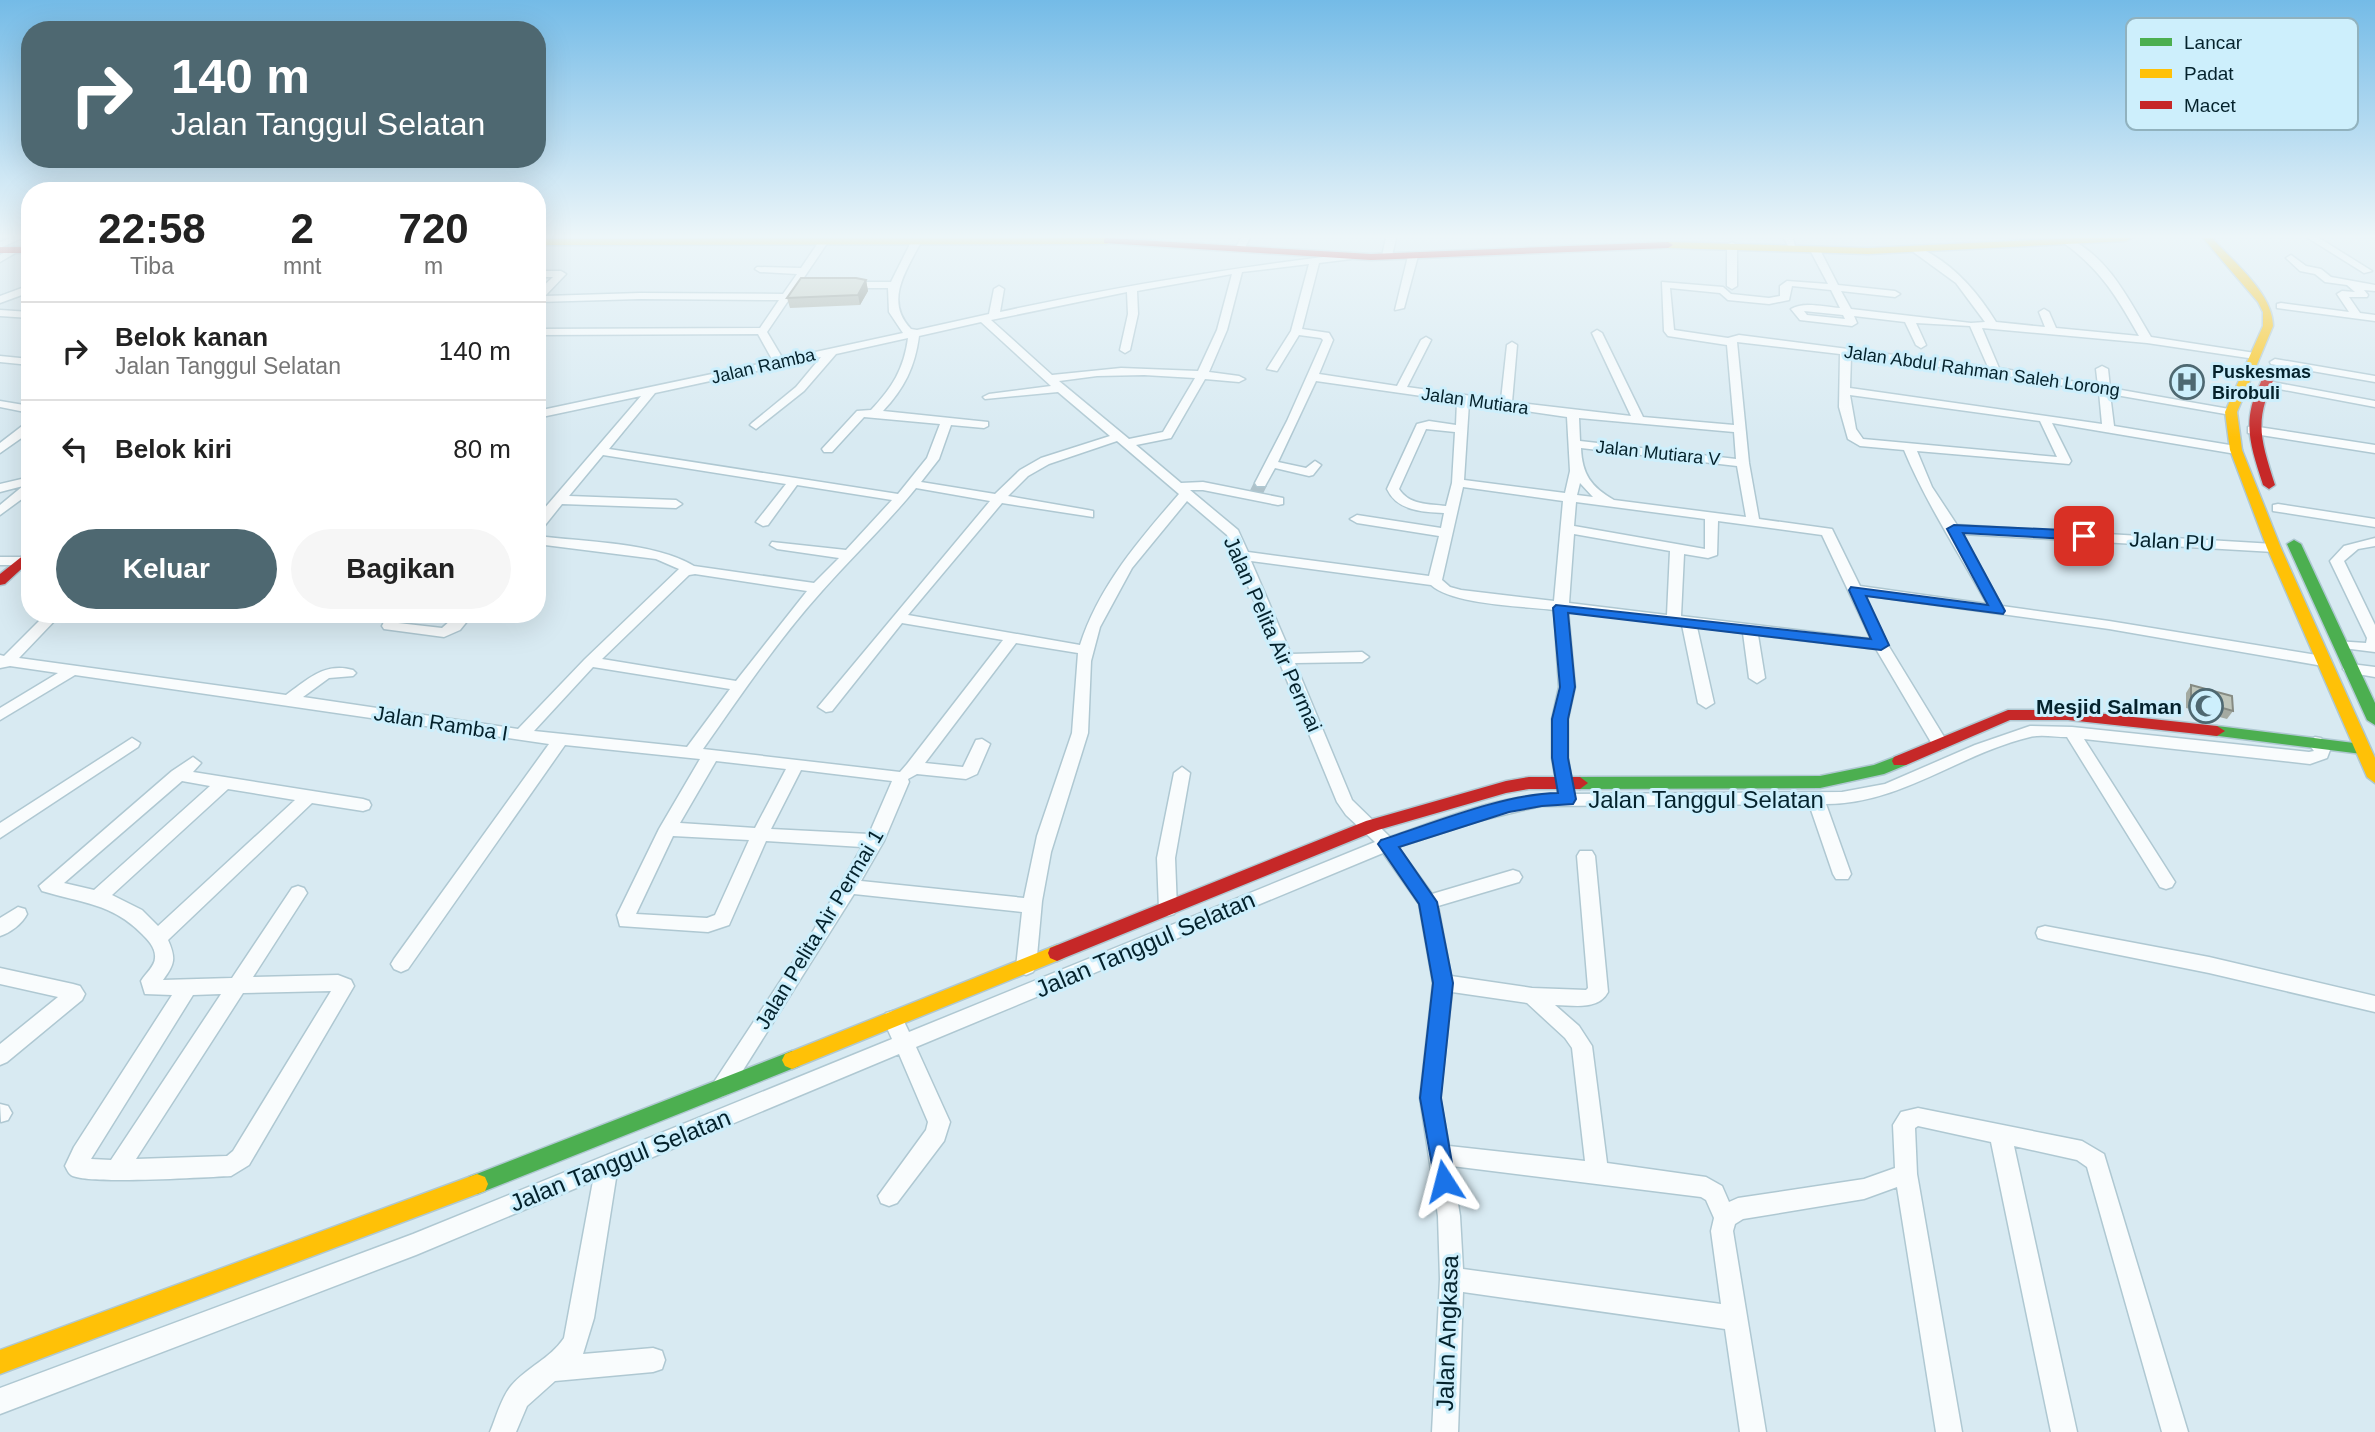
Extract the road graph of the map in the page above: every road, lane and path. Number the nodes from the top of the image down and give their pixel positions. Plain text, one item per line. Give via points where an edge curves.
1 (782, 305) edge
2 (892, 305) edge
3 (993, 305) edge
4 (1045, 305) edge
5 (1133, 305) edge
6 (1229, 305) edge
7 (1303, 305) edge
8 (1400, 305) edge
9 (1667, 305) edge
10 (1843, 305) edge
11 (1980, 305) edge
12 (2127, 305) edge
13 (2264, 305) edge
14 (2349, 305) edge
15 (2280, 306) joint
16 (1399, 308) dead end
17 (2044, 312) dead end
18 (0, 313) edge
19 (21, 314) edge
20 (988, 316) junction
21 (2357, 316) junction
22 (2375, 318) edge
23 (1967, 324) dead end
24 (1911, 325) junction
25 (1992, 325) junction
26 (2288, 328) dead end
27 (763, 331) junction
28 (1296, 331) junction
29 (2052, 331) junction
30 (546, 332) edge
31 (1597, 332) dead end
32 (912, 333) junction
33 (1426, 340) dead end
34 (1732, 340) junction
35 (2147, 340) junction
36 (1512, 345) dead end
37 (1921, 345) dead end
38 (833, 350) junction
39 (1125, 350) dead end
40 (1846, 351) junction
41 (2255, 356) junction
42 (2277, 356) joint
43 (0, 359) edge
44 (21, 361) edge
45 (779, 361) junction
46 (1273, 369) dead end
47 (2102, 369) dead end
48 (1995, 371) junction
49 (1200, 374) junction
50 (1313, 377) junction
51 (1238, 379) dead end
52 (2375, 379) edge
53 (1055, 384) junction
54 (2267, 384) junction
55 (2105, 389) junction
56 (1400, 390) junction
57 (651, 391) junction
58 (1844, 391) junction
59 (989, 397) dead end
60 (1464, 399) junction
61 (0, 404) edge
62 (2375, 404) edge
63 (1506, 405) junction
64 (21, 409) edge
65 (2231, 412) junction
66 (546, 413) edge
67 (874, 414) junction
68 (1573, 414) junction
69 (1638, 418) junction
70 (2044, 418) junction
71 (946, 422) junction
72 (756, 425) dead end
73 (984, 425) dead end
74 (2108, 428) junction
75 (1460, 429) junction
76 (1739, 429) junction
77 (2252, 430) junction
78 (21, 433) edge
79 (1123, 440) junction
80 (1573, 444) junction
81 (1909, 446) junction
82 (0, 449) edge
83 (828, 449) dead end
84 (2375, 449) edge
85 (2236, 450) junction
86 (601, 452) junction
87 (1743, 463) junction
88 (1270, 464) junction
89 (1315, 465) dead end
90 (1576, 471) junction
91 (794, 481) junction
92 (21, 483) edge
93 (1262, 483) tunnel mouth
94 (1458, 483) junction
95 (913, 484) junction
96 (0, 488) edge
97 (1182, 490) junction
98 (21, 494) edge
99 (1000, 497) junction
100 (901, 498) junction
101 (1570, 499) junction
102 (560, 500) junction
103 (1278, 501) dead end
104 (676, 504) dead end
105 (1616, 505) junction
106 (2278, 508) junction
107 (1451, 510) junction
108 (0, 511) edge
109 (1088, 514) dead end
110 (546, 516) edge
111 (1711, 518) junction
112 (1357, 519) dead end
113 (763, 522) dead end
114 (1753, 522) junction
115 (2375, 523) edge
116 (1567, 529) junction
117 (1954, 529) junction
118 (1446, 533) junction
119 (546, 541) edge
120 (2375, 542) edge
121 (778, 545) dead end
122 (1677, 548) junction
123 (2274, 548) junction
124 (850, 555) junction
125 (1244, 556) junction
126 (21, 558) edge
127 (0, 561) edge
128 (21, 562) edge
129 (689, 569) junction
130 (2288, 580) junction
131 (0, 581) edge
132 (1435, 581) junction
133 (2313, 584) junction
134 (817, 588) junction
135 (1856, 590) junction
136 (1561, 608) junction
137 (1998, 611) junction
138 (898, 618) junction
139 (1681, 621) junction
140 (44, 623) edge
141 (390, 623) edge
142 (459, 623) edge
143 (1750, 630) junction
144 (1013, 638) junction
145 (2340, 644) junction
146 (1881, 645) junction
147 (1085, 650) junction
148 (1362, 657) dead end
149 (1287, 659) junction
150 (3, 662) edge
151 (590, 662) junction
152 (2323, 662) junction
153 (2351, 669) junction
154 (73, 670) junction
155 (2375, 672) edge
156 (348, 673) dead end
157 (1757, 678) dead end
158 (739, 686) junction
159 (288, 701) junction
160 (1706, 703) dead end
161 (826, 707) dead end
162 (0, 715) edge
163 (2375, 720) edge
164 (2072, 732) junction
165 (521, 734) junction
166 (560, 740) junction
167 (2315, 742) junction
168 (132, 743) dead end
169 (982, 744) dead end
170 (1941, 745) junction
171 (2362, 749) junction
172 (691, 753) junction
173 (711, 755) junction
174 (796, 765) junction
175 (907, 773) junction
176 (1182, 773) dead end
177 (2375, 777) edge
178 (224, 783) junction
179 (1566, 791) junction
180 (308, 797) junction
181 (1816, 799) junction
182 (363, 806) dead end
183 (668, 829) junction
184 (0, 832) edge
185 (760, 834) junction
186 (1380, 836) junction
187 (875, 841) junction
188 (1586, 856) dead end
189 (1842, 874) dead end
190 (1514, 877) dead end
191 (2166, 882) dead end
192 (849, 887) junction
193 (298, 893) dead end
194 (98, 897) junction
195 (1428, 902) junction
196 (1030, 906) junction
197 (1160, 913) junction
198 (18, 914) dead end
199 (0, 929) edge
200 (2045, 933) dead end
201 (1163, 937) junction
202 (158, 938) junction
203 (401, 964) dead end
204 (1026, 967) junction
205 (0, 976) edge
206 (1443, 983) junction
207 (239, 986) junction
208 (187, 988) junction
209 (1532, 996) junction
210 (2375, 1004) edge
211 (893, 1019) junction
212 (906, 1043) junction
213 (0, 1056) edge
214 (719, 1090) junction
215 (2000, 1133) junction
216 (1440, 1155) junction
217 (607, 1164) junction
218 (117, 1170) junction
219 (1597, 1172) junction
220 (1906, 1174) junction
221 (889, 1196) dead end
222 (1725, 1218) junction
223 (1452, 1279) junction
224 (1734, 1318) junction
225 (653, 1360) dead end
226 (0, 1362) edge
227 (554, 1369) junction
228 (0, 1401) edge
229 (503, 1432) edge
230 (1444, 1432) edge
231 (1753, 1432) edge
232 (1949, 1432) edge
233 (2064, 1432) edge
234 (2175, 1432) edge

1 - 27 street
2 - 32 street via 898,323
3 - 20 street
4 - 20 street, Jalan Ramba
5 - 39 street
6 - 49 street via 1211,359
7 - 28 street
8 - 16 street
9 - 34 street, Jalan Abdul Rahman Saleh Lorong via 1672,334
10 - 24 street via 1850,317
11 - 25 street
12 - 35 street
13 - 41 main road via 2268,326
14 - 21 street
15 - 21 street
15 - 26 main road
17 - 29 street
18 - 19 street
20 - 32 street, Jalan Ramba
20 - 53 street, Jalan Pelita Air Permai
21 - 22 street
23 - 24 street
24 - 37 street
25 - 29 street
25 - 48 street via 1975,325
27 - 30 street
27 - 45 street
28 - 46 street
28 - 50 street via 1328,338
29 - 35 street
31 - 69 street
32 - 38 street, Jalan Ramba
32 - 67 street via 911,360 901,385
33 - 56 street
34 - 40 street, Jalan Abdul Rahman Saleh Lorong
34 - 76 street
35 - 41 street
36 - 63 street
38 - 45 street, Jalan Ramba
38 - 72 street via 800,389
40 - 48 street, Jalan Abdul Rahman Saleh Lorong
40 - 58 street
41 - 65 main road
42 - 52 street
42 - 54 main road
43 - 44 street
45 - 57 street, Jalan Ramba
47 - 55 street
48 - 55 street, Jalan Abdul Rahman Saleh Lorong
49 - 51 street
49 - 53 street via 1111,371
49 - 79 street via 1167,435
50 - 56 street, Jalan Mutiara
50 - 88 street
53 - 59 street
53 - 79 street, Jalan Pelita Air Permai
54 - 62 street
54 - 77 main road via 2258,399
55 - 65 street, Jalan Abdul Rahman Saleh Lorong
55 - 74 street
56 - 60 street, Jalan Mutiara
57 - 66 street, Jalan Ramba
57 - 86 street
58 - 70 street
58 - 81 street via 1854,439
60 - 63 street, Jalan Mutiara
60 - 75 street
61 - 64 street
63 - 68 street, Jalan Mutiara
65 - 85 main road
67 - 71 street
67 - 83 street via 859,414
68 - 69 street, Jalan Mutiara
68 - 80 street
69 - 76 street, Jalan Mutiara
70 - 74 street
70 - 81 street via 2065,461
71 - 73 street
71 - 95 street via 933,459
74 - 85 street
75 - 94 street
75 - 107 street via 1421,427 1393,489 1404,503
76 - 87 street
77 - 84 street
77 - 106 main road
78 - 82 street
79 - 97 street, Jalan Pelita Air Permai
79 - 99 street via 1043,462
80 - 87 street, Jalan Mutiara V
80 - 90 street
81 - 117 street via 1926,487
85 - 123 main road
86 - 91 street
86 - 102 street
87 - 114 street
88 - 89 street via 1309,472
88 - 93 street
90 - 101 street
90 - 105 street via 1601,498
91 - 100 street
91 - 113 street
92 - 96 street
94 - 101 street
94 - 107 street
95 - 99 street
95 - 100 street
97 - 103 street via 1203,486
97 - 125 street, Jalan Pelita Air Permai via 1233,533
97 - 147 street via 1115,585
98 - 108 street
99 - 109 street
99 - 138 street
100 - 124 street
101 - 105 street
101 - 116 street
102 - 104 street
102 - 110 street
105 - 111 street
106 - 115 street
106 - 133 main road
107 - 118 street
111 - 114 street
111 - 122 street via 1712,552
112 - 118 street
114 - 135 street via 1827,532
116 - 122 street
116 - 136 street
117 - 123 street, Jalan PU
117 - 137 street
118 - 132 street
119 - 129 street via 657,555
120 - 145 street via 2343,551 2337,561 2374,638 2374,648
121 - 124 street
122 - 139 street
123 - 130 main road
124 - 134 street
125 - 132 street
125 - 149 street, Jalan Pelita Air Permai
126 - 127 street
128 - 131 main road
129 - 134 street
129 - 151 street, Jalan Ramba I
130 - 133 main road
130 - 152 main road
132 - 136 street via 1460,594
133 - 145 main road
134 - 158 street
135 - 137 street
135 - 146 street
136 - 139 street
136 - 179 street via 1567,687 1560,719 1560,758
137 - 152 street
138 - 144 street
138 - 161 street
139 - 143 street
139 - 160 street
140 - 150 street
141 - 142 street via 444,633
143 - 146 street
143 - 157 street
144 - 147 street
144 - 175 street, Jalan Pelita Air Permai 1
145 - 153 main road
146 - 170 street
147 - 196 street via 1081,732 1046,837
148 - 149 street
149 - 186 street, Jalan Pelita Air Permai via 1340,793
150 - 154 street, Jalan Ramba I
151 - 158 street
151 - 165 street, Jalan Ramba I
152 - 171 main road
153 - 155 street
153 - 163 main road
154 - 159 street, Jalan Ramba I
154 - 162 street
156 - 159 street via 326,673
158 - 172 street
159 - 165 street, Jalan Ramba I
164 - 167 street, Jalan Tanggul Selatan via 2310,758 2322,752
164 - 181 street, Jalan Tanggul Selatan via 2030,732 1888,789 1842,799
164 - 191 street
165 - 166 street
166 - 172 street
166 - 203 street
167 - 170 main road, Jalan Tanggul Selatan via 2034,714 1993,719
167 - 171 main road, Jalan Tanggul Selatan
168 - 184 street
169 - 175 street via 966,772
170 - 179 main road, Jalan Tanggul Selatan via 1878,770 1820,782
171 - 177 main road
172 - 173 street
173 - 174 street
173 - 183 street
174 - 175 street
174 - 185 street
175 - 187 street, Jalan Pelita Air Permai 1
176 - 197 street via 1165,848
178 - 180 street
178 - 194 street
178 - 194 street via 185,769 48,886
179 - 181 street, Jalan Tanggul Selatan
179 - 186 street, Jalan Tanggul Selatan
180 - 182 street
180 - 202 street
181 - 189 street
183 - 185 street
183 - 185 street via 627,921 718,923
185 - 187 street
186 - 195 street, Jalan Angkasa
186 - 197 main road, Jalan Tanggul Selatan
186 - 201 street, Jalan Tanggul Selatan
187 - 192 street, Jalan Pelita Air Permai 1
188 - 209 street via 1598,992 1589,998
190 - 195 street
192 - 196 street
192 - 214 street, Jalan Pelita Air Permai 1
193 - 207 street
194 - 202 street via 130,912
195 - 206 street, Jalan Angkasa
196 - 204 street
197 - 201 street
197 - 204 main road, Jalan Tanggul Selatan
198 - 199 street
200 - 210 street
201 - 212 street, Jalan Tanggul Selatan
202 - 208 street via 164,963 151,987
204 - 211 main road, Jalan Tanggul Selatan
205 - 213 street via 75,995
206 - 209 street
206 - 216 street, Jalan Angkasa via 1430,1098
207 - 208 street
207 - 218 street
207 - 218 street via 344,986 235,1163 225,1168
208 - 218 street via 76,1166
209 - 219 street via 1582,1046
211 - 212 street
211 - 214 main road, Jalan Tanggul Selatan
212 - 217 street, Jalan Tanggul Selatan
212 - 221 street via 939,1122 936,1134
214 - 226 main road, Jalan Tanggul Selatan
215 - 220 street via 1909,1119 1903,1125
215 - 233 street
215 - 234 street via 2082,1150 2096,1161
216 - 219 street
216 - 223 street, Jalan Angkasa
217 - 227 street via 580,1329 571,1352
217 - 228 street, Jalan Tanggul Selatan via 416,1244
219 - 222 street via 1706,1187 1714,1193
220 - 222 street via 1864,1189 1738,1209
220 - 232 street
222 - 224 street via 1722,1231
223 - 224 street
223 - 230 street, Jalan Angkasa
224 - 231 street
225 - 227 street
227 - 229 street via 518,1397

